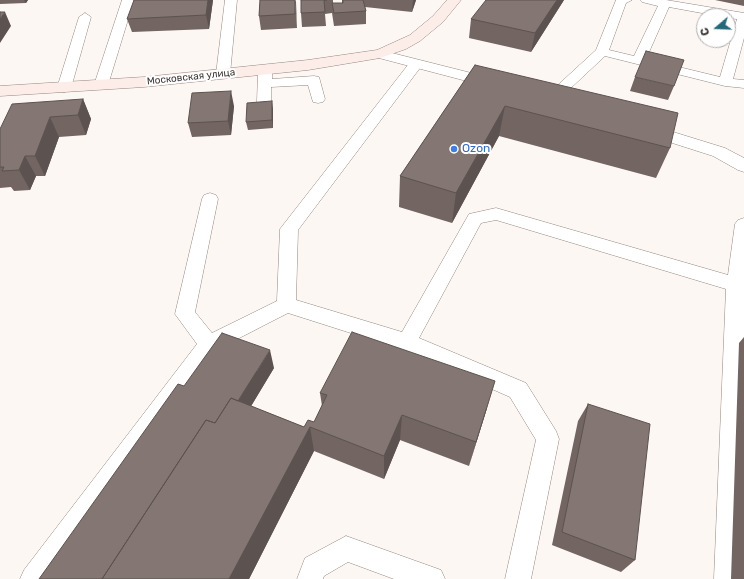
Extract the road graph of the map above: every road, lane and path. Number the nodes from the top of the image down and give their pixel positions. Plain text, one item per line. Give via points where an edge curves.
1 (128, 0) edge
2 (231, 0) edge
3 (454, 0) edge
4 (626, 0) edge
5 (646, 0) edge
6 (665, 4) junction
7 (85, 16) dead end
8 (744, 17) edge
9 (602, 52) junction
10 (380, 54) junction
11 (638, 61) junction
12 (416, 64) junction
13 (223, 74) junction
14 (265, 77) junction
15 (725, 82) junction
16 (744, 84) edge
17 (101, 85) junction
18 (64, 88) junction
19 (514, 88) edge
20 (0, 91) edge
21 (552, 98) edge
22 (318, 99) dead end
23 (264, 102) edge
24 (628, 122) edge
25 (744, 166) edge
26 (210, 199) dead end
27 (744, 224) edge
28 (736, 285) junction
29 (286, 305) junction
30 (407, 342) junction
31 (209, 344) junction
32 (33, 579) edge
33 (310, 579) edge
34 (432, 579) edge
35 (518, 579) edge
36 (727, 579) edge

1 - 17 lane
2 - 13 lane
3 - 10 street, Московская улица via 422,33 401,46
4 - 9 lane via 622,1
5 - 6 lane
6 - 8 lane
6 - 11 lane
7 - 18 lane
8 - 15 lane
9 - 11 lane
9 - 21 lane
10 - 12 street
10 - 14 street, Московская улица
11 - 15 lane
12 - 19 street
12 - 29 lane via 288,229
13 - 14 street, Московская улица
13 - 17 street, Московская улица
14 - 22 lane via 314,80
14 - 23 lane
15 - 16 lane
17 - 18 street, Московская улица
18 - 20 street, Московская улица
24 - 25 street via 719,152
26 - 31 lane via 185,314
27 - 28 lane
28 - 30 lane via 496,214 475,218
28 - 36 lane
29 - 30 lane
29 - 31 lane
30 - 35 lane via 518,390 548,439
31 - 32 lane
33 - 34 lane via 314,567 346,549

